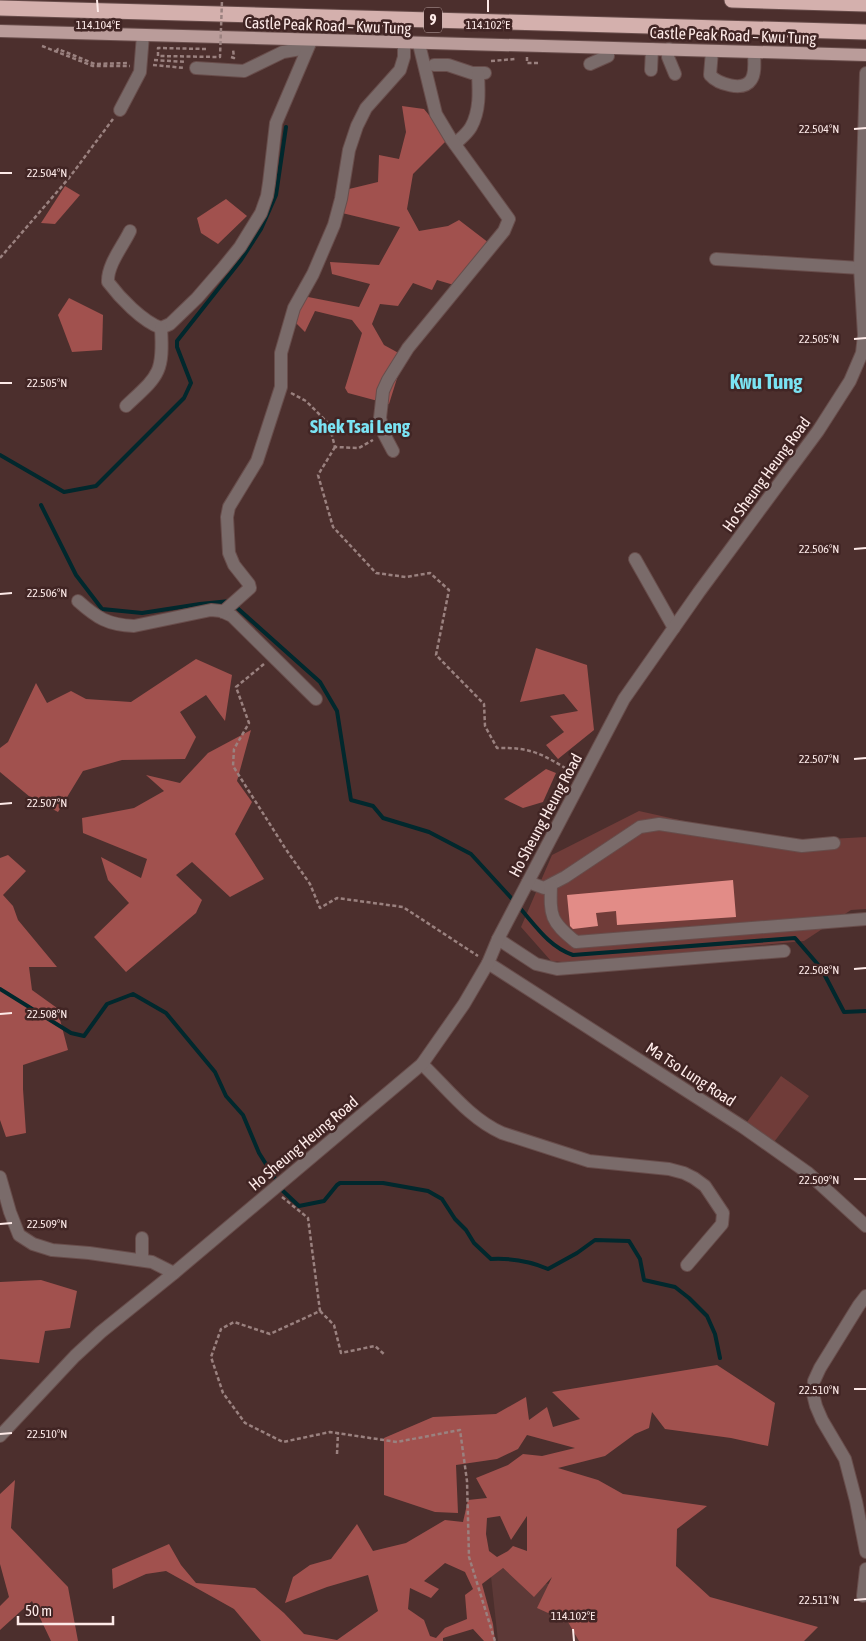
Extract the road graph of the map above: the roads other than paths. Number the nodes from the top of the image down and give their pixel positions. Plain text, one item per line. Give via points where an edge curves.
1 (732, 0) edge
2 (866, 4) edge
3 (0, 8) edge
4 (0, 31) edge
5 (866, 32) edge
6 (143, 35) junction
7 (404, 43) junction
8 (419, 44) junction
9 (309, 45) junction
10 (608, 48) junction
11 (652, 49) junction
12 (669, 49) junction
13 (712, 50) junction
14 (754, 52) junction
15 (866, 55) edge
16 (590, 64) dead end
17 (434, 65) dead end
18 (196, 68) road end
19 (650, 70) dead end
20 (866, 70) edge
21 (674, 74) dead end
22 (120, 110) road end
23 (454, 144) junction
24 (130, 231) dead end
25 (716, 259) dead end
26 (860, 268) junction
27 (161, 328) junction
28 (864, 353) edge
29 (126, 406) dead end
30 (393, 451) dead end
31 (635, 559) dead end
32 (78, 601) dead end
33 (223, 612) junction
34 (674, 628) junction
35 (316, 699) dead end
36 (834, 843) dead end
37 (528, 882) junction
38 (550, 885) junction
39 (866, 919) edge
40 (498, 939) junction
41 (784, 951) dead end
42 (488, 963) junction
43 (422, 1064) junction
44 (0, 1177) edge
45 (866, 1226) edge
46 (142, 1238) dead end
47 (142, 1260) junction
48 (687, 1265) dead end
49 (174, 1273) junction
50 (866, 1296) edge
51 (0, 1436) edge
52 (866, 1552) edge
53 (866, 1569) edge
54 (863, 1596) dead end

1 - 2 highway
3 - 5 highway, 9
4 - 6 main road, Castle Peak Road – Kwu Tung
6 - 9 main road, Castle Peak Road – Kwu Tung
6 - 22 street via 136,63 140,72
7 - 8 main road, Castle Peak Road – Kwu Tung
7 - 9 main road, Castle Peak Road – Kwu Tung
7 - 33 street via 400,70 366,108 352,139 334,226 297,301 281,353 281,387 257,461 229,507 229,553 250,588
8 - 10 main road, Castle Peak Road – Kwu Tung
8 - 23 street via 436,114
9 - 18 street via 283,52 244,71
9 - 27 street via 276,123 267,196 260,213 223,268 197,298 170,324
10 - 11 main road, Castle Peak Road – Kwu Tung
10 - 16 street via 608,56
11 - 12 main road, Castle Peak Road – Kwu Tung
11 - 19 street
12 - 13 main road, Castle Peak Road – Kwu Tung
12 - 21 street via 668,58
13 - 14 main road, Castle Peak Road – Kwu Tung
13 - 14 street via 710,75 717,82 731,86 740,86 751,80
14 - 15 main road, Castle Peak Road – Kwu Tung
17 - 23 street via 448,65 472,73 482,69 474,120 470,129
20 - 26 street, Ho Sheung Heung Road
23 - 30 street via 509,222 408,348 388,380 383,391 380,418
24 - 27 street via 111,268 108,282 143,318
25 - 26 street
26 - 28 street, Ho Sheung Heung Road
27 - 29 street via 162,354 158,372
28 - 34 street, Ho Sheung Heung Road via 818,431
31 - 34 street
32 - 33 street via 108,622 134,626 211,610
33 - 35 street via 232,616
34 - 37 street, Ho Sheung Heung Road via 624,699
36 - 38 street via 802,846 659,824 640,827
37 - 38 street via 544,888
37 - 40 street, Ho Sheung Heung Road
38 - 39 street via 550,912 562,931 576,942
40 - 41 street via 536,964 557,969
40 - 42 street, Ho Sheung Heung Road
42 - 43 street, Ho Sheung Heung Road
42 - 45 street, Ma Tso Lung Road via 743,1127 808,1173
43 - 48 street via 476,1117 502,1133 589,1161 670,1169 705,1186 724,1219
43 - 49 street, Ho Sheung Heung Road
44 - 47 street via 19,1235 33,1244 52,1250
46 - 47 street
47 - 49 street
49 - 51 street, Ho Sheung Heung Road via 75,1356
50 - 52 street via 820,1368 813,1394 822,1420 845,1459
53 - 54 street

